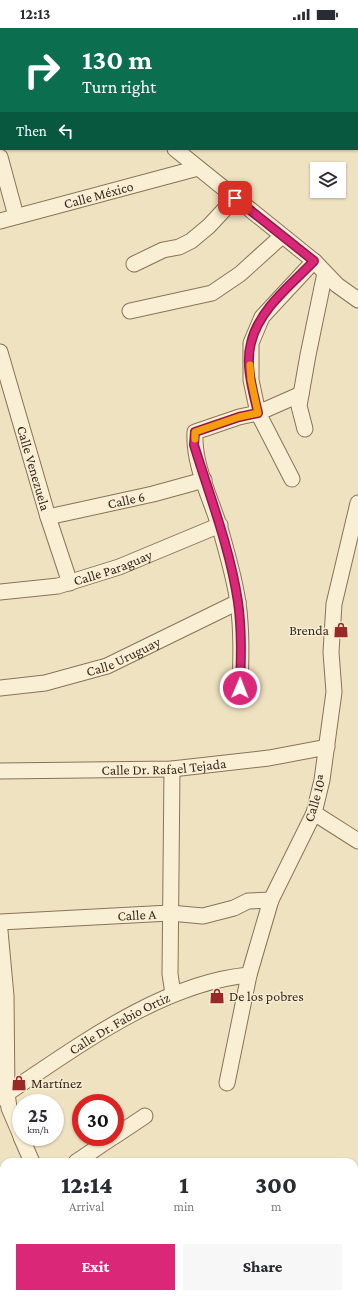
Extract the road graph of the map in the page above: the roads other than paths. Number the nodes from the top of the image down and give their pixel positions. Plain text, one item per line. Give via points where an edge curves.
1 (176, 150) edge
2 (0, 157) edge
3 (198, 168) junction
4 (235, 198) junction
5 (16, 216) junction
6 (0, 221) edge
7 (282, 236) junction
8 (314, 261) junction
9 (134, 264) dead end
10 (326, 273) junction
11 (358, 300) edge
12 (130, 311) dead end
13 (0, 352) edge
14 (301, 394) junction
15 (258, 413) junction
16 (305, 429) dead end
17 (292, 479) dead end
18 (204, 480) junction
19 (358, 503) edge
20 (48, 517) junction
21 (220, 525) junction
22 (351, 566) edge
23 (70, 583) junction
24 (0, 592) edge
25 (238, 602) junction
26 (0, 688) edge
27 (240, 688) dead end
28 (327, 747) junction
29 (172, 769) junction
30 (0, 771) edge
31 (314, 813) junction
32 (358, 841) edge
33 (271, 900) junction
34 (170, 913) junction
35 (0, 922) edge
36 (0, 931) edge
37 (249, 975) junction
38 (173, 994) junction
39 (227, 1083) dead end
40 (4, 1096) edge
41 (12, 1115) edge
42 (145, 1116) dead end
43 (124, 1130) edge
44 (25, 1146) edge
45 (99, 1146) edge
46 (30, 1158) edge
47 (82, 1158) edge

1 - 3 street
2 - 5 street
3 - 4 street
3 - 5 street, Calle México
4 - 7 street
4 - 9 street via 191,241 179,247 163,250
5 - 6 street, Calle México
7 - 8 street
7 - 12 street via 240,274 212,294
8 - 10 street
8 - 15 street via 262,317 251,343 251,380
10 - 11 street
10 - 14 street
13 - 20 street, Calle Venezuela
14 - 15 street
14 - 16 street via 299,406
15 - 17 street
15 - 18 street via 195,432 194,445
18 - 20 street, Calle 6 via 154,494
18 - 21 street
19 - 22 street, Calle 10ª
20 - 23 street, Calle Venezuela
21 - 23 street, Calle Paraguay via 119,567
21 - 25 street
22 - 28 street, Calle 10ª via 334,604 334,692
23 - 24 street, Calle Paraguay
25 - 26 street, Calle Uruguay via 107,666 45,683
25 - 27 street
28 - 29 street, Calle Dr. Rafael Tejada via 269,758
28 - 31 street, Calle 10ª
29 - 30 street, Calle Dr. Rafael Tejada
29 - 34 street
31 - 32 street
31 - 33 street, Calle 10ª
33 - 34 street, Calle A via 248,901 234,908 203,916
33 - 37 street, Calle 10ª
34 - 35 street, Calle A
34 - 38 street via 170,974
36 - 40 street via 6,996
37 - 38 street, Calle Dr. Fabio Ortiz via 226,977
37 - 39 street, Calle 10ª
38 - 40 street, Calle Dr. Fabio Ortiz via 64,1055
40 - 41 street
42 - 43 street
44 - 46 street
45 - 47 street

